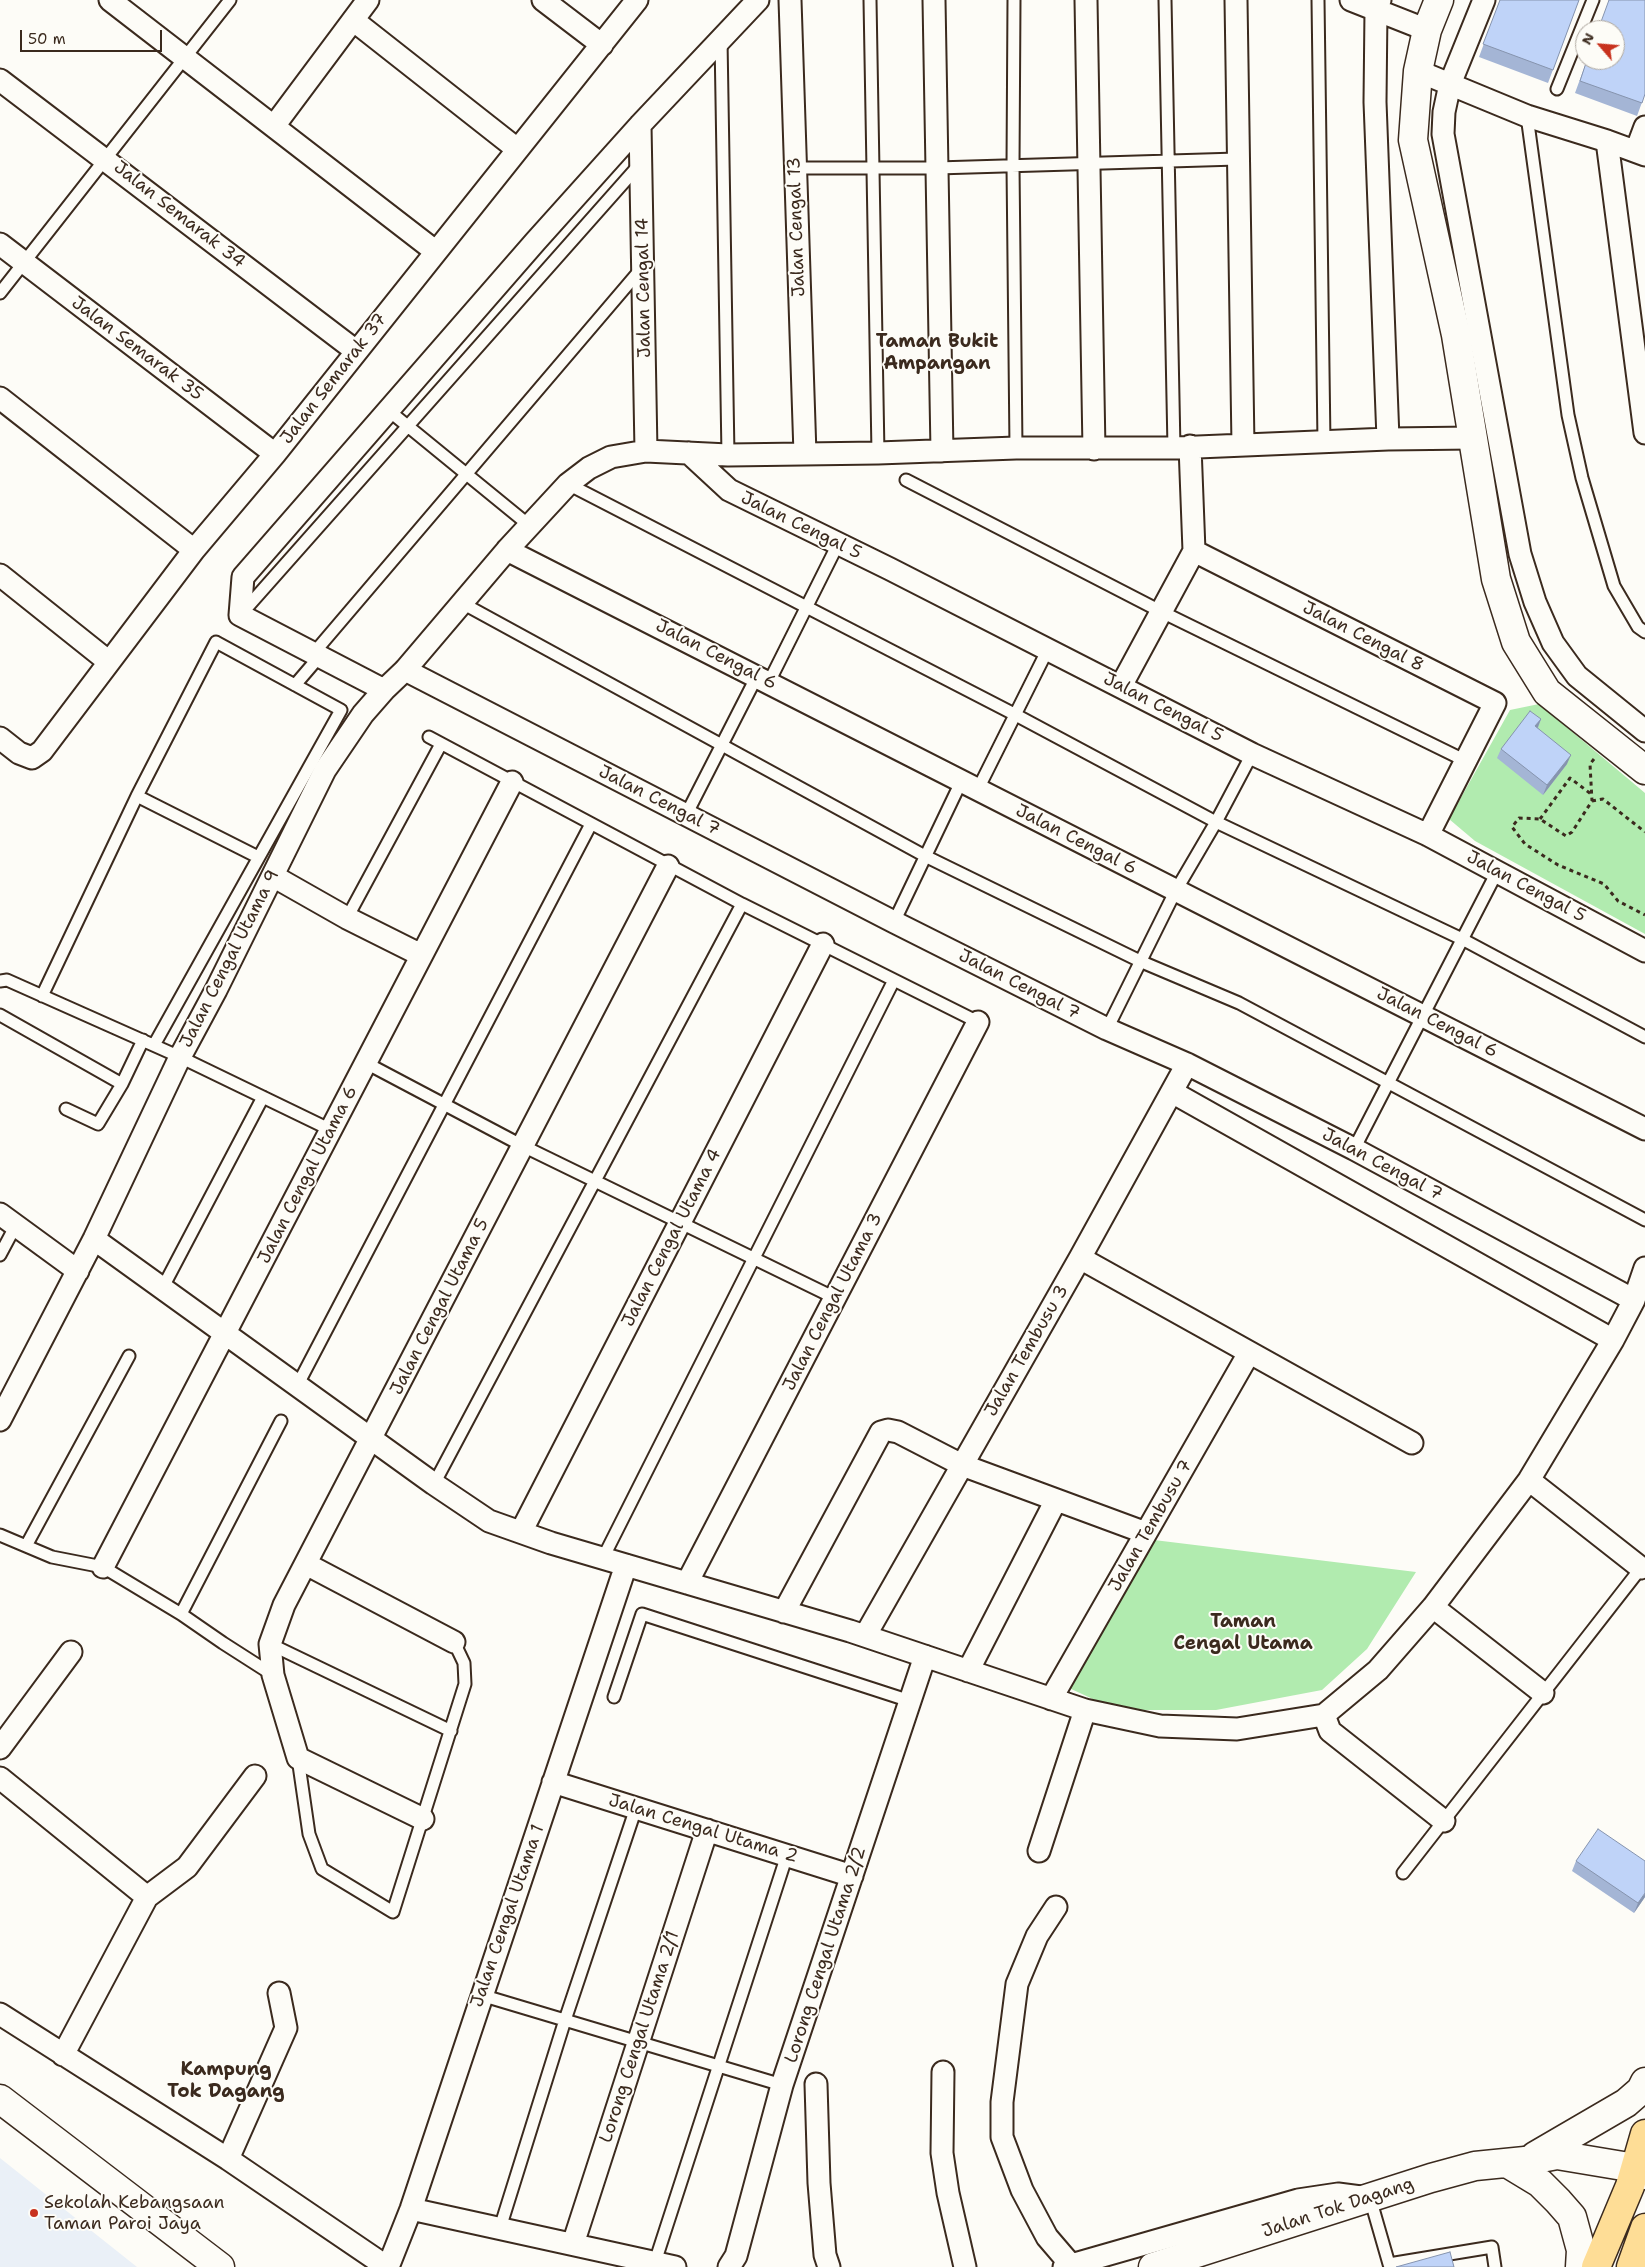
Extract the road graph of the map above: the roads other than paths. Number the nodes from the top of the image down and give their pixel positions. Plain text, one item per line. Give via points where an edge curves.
1 (110, 0) edge
2 (230, 0) edge
3 (368, 0) edge
4 (543, 0) edge
5 (637, 0) edge
6 (758, 0) edge
7 (790, 0) edge
8 (870, 0) edge
9 (934, 0) edge
10 (1014, 0) edge
11 (1086, 0) edge
12 (1165, 0) edge
13 (1236, 0) edge
14 (1318, 0) edge
15 (1351, 0) edge
16 (1439, 0) edge
17 (1484, 0) edge
18 (1593, 0) edge
19 (1378, 5) edge
20 (353, 20) junction
21 (1427, 30) junction
22 (721, 40) junction
23 (602, 45) junction
24 (184, 57) junction
25 (1418, 71) junction
26 (0, 80) edge
27 (1450, 84) junction
28 (1557, 89) dead end
29 (1527, 116) junction
30 (640, 125) junction
31 (274, 126) junction
32 (1645, 127) edge
33 (1607, 141) junction
34 (517, 149) junction
35 (1640, 153) edge
36 (105, 159) junction
37 (1237, 159) junction
38 (1168, 160) junction
39 (641, 162) junction
40 (1089, 162) junction
41 (1013, 166) junction
42 (873, 167) junction
43 (794, 168) junction
44 (937, 168) junction
45 (0, 244) edge
46 (435, 251) junction
47 (23, 262) junction
48 (644, 266) junction
49 (0, 293) edge
50 (356, 351) junction
51 (0, 398) edge
52 (388, 410) junction
53 (407, 426) junction
54 (1645, 434) edge
55 (1473, 438) junction
56 (1388, 439) junction
57 (1324, 442) junction
58 (1243, 445) junction
59 (1182, 447) junction
60 (1016, 448) junction
61 (1094, 448) junction
62 (646, 451) junction
63 (942, 451) junction
64 (689, 453) junction
65 (878, 453) junction
66 (275, 454) junction
67 (805, 454) junction
68 (728, 455) junction
69 (465, 474) junction
70 (906, 480) dead end
71 (568, 484) junction
72 (530, 526) junction
73 (838, 544) junction
74 (194, 550) junction
75 (507, 550) junction
76 (1194, 551) junction
77 (0, 575) edge
78 (462, 603) junction
79 (806, 608) junction
80 (1162, 612) junction
81 (240, 615) junction
82 (1645, 632) edge
83 (1048, 650) junction
84 (316, 655) junction
85 (110, 662) junction
86 (405, 670) junction
87 (763, 679) junction
88 (295, 685) junction
89 (1121, 686) junction
90 (384, 690) junction
91 (1014, 714) junction
92 (1645, 732) edge
93 (429, 737) dead end
94 (0, 738) edge
95 (441, 744) junction
96 (720, 744) junction
97 (1252, 754) junction
98 (1466, 761) junction
99 (1645, 770) edge
100 (512, 782) junction
101 (969, 786) junction
102 (137, 796) junction
103 (686, 815) junction
104 (1216, 822) junction
105 (591, 824) junction
106 (1428, 835) junction
107 (925, 856) junction
108 (258, 857) junction
109 (668, 866) junction
110 (1497, 872) junction
111 (273, 876) junction
112 (1175, 892) junction
113 (742, 904) junction
114 (347, 918) junction
115 (894, 922) junction
116 (1462, 939) junction
117 (823, 944) junction
118 (1645, 951) edge
119 (421, 955) junction
120 (1142, 962) junction
121 (894, 980) junction
122 (0, 981) edge
123 (42, 996) junction
124 (0, 1015) edge
125 (1424, 1015) junction
126 (978, 1022) joint
127 (1107, 1029) junction
128 (1645, 1037) edge
129 (148, 1043) junction
130 (180, 1056) junction
131 (366, 1063) junction
132 (1188, 1064) junction
133 (1388, 1082) junction
134 (122, 1084) junction
135 (1172, 1092) junction
136 (263, 1097) junction
137 (445, 1104) junction
138 (66, 1109) dead end
139 (331, 1130) junction
140 (1645, 1130) edge
141 (523, 1146) junction
142 (1354, 1150) junction
143 (594, 1182) junction
144 (8, 1220) edge
145 (1645, 1220) edge
146 (680, 1224) junction
147 (94, 1239) junction
148 (0, 1255) edge
149 (1080, 1258) junction
150 (753, 1260) junction
151 (1645, 1268) edge
152 (78, 1271) junction
153 (162, 1289) junction
154 (835, 1298) junction
155 (1634, 1300) junction
156 (225, 1334) junction
157 (1612, 1340) junction
158 (1250, 1353) junction
159 (129, 1356) dead end
160 (297, 1386) junction
161 (0, 1420) edge
162 (281, 1421) dead end
163 (372, 1440) junction
164 (1412, 1443) dead end
165 (962, 1465) junction
166 (1529, 1480) junction
167 (434, 1484) junction
168 (1056, 1500) junction
169 (521, 1532) junction
170 (1146, 1533) junction
171 (0, 1535) edge
172 (26, 1546) junction
173 (603, 1558) junction
174 (306, 1564) junction
175 (626, 1565) junction
176 (1643, 1565) edge
177 (103, 1567) junction
178 (687, 1583) junction
179 (1433, 1607) junction
180 (784, 1612) junction
181 (181, 1614) junction
182 (865, 1636) junction
183 (454, 1642) joint
184 (270, 1644) junction
185 (71, 1652) dead end
186 (925, 1656) junction
187 (968, 1671) junction
188 (273, 1675) junction
189 (1543, 1693) junction
190 (614, 1697) dead end
191 (1052, 1699) junction
192 (910, 1701) junction
193 (1085, 1710) junction
194 (1324, 1715) junction
195 (451, 1731) junction
196 (0, 1748) edge
197 (298, 1758) junction
198 (255, 1776) dead end
199 (0, 1778) edge
200 (553, 1782) junction
201 (636, 1808) junction
202 (423, 1818) junction
203 (1444, 1821) junction
204 (707, 1830) junction
205 (1039, 1851) dead end
206 (787, 1855) junction
207 (1403, 1873) dead end
208 (852, 1876) junction
209 (147, 1897) junction
210 (1056, 1907) dead end
211 (279, 1992) dead end
212 (482, 1995) junction
213 (0, 2014) edge
214 (565, 2020) junction
215 (638, 2042) junction
216 (63, 2055) junction
217 (717, 2066) junction
218 (943, 2072) dead end
219 (1645, 2082) edge
220 (816, 2084) dead end
221 (782, 2085) junction
222 (0, 2099) edge
223 (1645, 2134) edge
224 (228, 2160) junction
225 (1516, 2162) junction
226 (1639, 2179) edge
227 (1370, 2198) junction
228 (411, 2209) junction
229 (500, 2228) junction
230 (1645, 2228) edge
231 (573, 2244) junction
232 (733, 2262) edge
233 (665, 2265) edge
234 (1067, 2266) edge
235 (1163, 2266) edge
236 (220, 2267) edge
237 (387, 2267) edge
238 (829, 2267) edge
239 (965, 2267) edge
240 (1495, 2267) edge
241 (1580, 2267) edge
242 (1596, 2267) edge
243 (1631, 2267) edge

1 - 24 street
2 - 24 lane
3 - 20 street
4 - 23 street
5 - 23 street, Jalan Semarak 37
6 - 22 street
7 - 43 street, Jalan Cengal 13
8 - 42 lane
9 - 44 street
10 - 41 lane
11 - 40 street
12 - 38 lane
13 - 37 street
14 - 57 lane
15 - 19 street
16 - 21 street
17 - 27 street
18 - 28 lane
19 - 21 street
19 - 56 street via 1375,102
20 - 31 street
20 - 34 street
21 - 25 street
22 - 30 street
22 - 68 lane
23 - 34 street, Jalan Semarak 37
24 - 31 street
24 - 36 lane
25 - 27 street
25 - 55 street via 1413,140 1456,335
26 - 36 street, Jalan Semarak 34
27 - 29 street
27 - 92 street via 1443,134 1520,554 1535,602 1553,643 1577,676
29 - 33 street
29 - 82 lane via 1568,415 1582,478 1614,586 1638,627
30 - 39 street, Jalan Cengal 14
30 - 52 street
31 - 46 street
32 - 35 street
33 - 35 street
33 - 54 street
34 - 46 street, Jalan Semarak 37
36 - 47 lane
36 - 50 street, Jalan Semarak 34
37 - 38 lane
37 - 58 street
38 - 40 lane
38 - 59 lane
39 - 48 street, Jalan Cengal 14
39 - 53 lane
40 - 41 lane
40 - 61 street
41 - 44 lane
41 - 60 lane
42 - 43 lane
42 - 44 lane
42 - 65 lane
43 - 67 street, Jalan Cengal 13
44 - 63 street
45 - 47 street, Jalan Semarak 35
46 - 50 street, Jalan Semarak 37
47 - 49 lane
47 - 66 street, Jalan Semarak 35
48 - 62 street, Jalan Cengal 14
48 - 69 lane
50 - 66 street, Jalan Semarak 37
51 - 74 street
52 - 53 lane
52 - 81 street via 243,577
53 - 69 lane
53 - 81 lane
55 - 56 street, Jalan Cengal Utama 9
55 - 99 street via 1496,580 1516,642 1547,692
56 - 57 street, Jalan Cengal Utama 9
57 - 58 street, Jalan Cengal Utama 9
58 - 59 street, Jalan Cengal Utama 9
59 - 61 street, Jalan Cengal Utama 9
59 - 76 street
60 - 61 street, Jalan Cengal Utama 9
60 - 63 street, Jalan Cengal Utama 9
62 - 64 street, Jalan Cengal Utama 9
62 - 71 street, Jalan Cengal Utama 9 via 611,457
63 - 65 street, Jalan Cengal Utama 9
64 - 68 street, Jalan Cengal Utama 9
64 - 73 street, Jalan Cengal 5 via 729,490
65 - 67 street, Jalan Cengal Utama 9
66 - 74 street, Jalan Semarak 37
67 - 68 street, Jalan Cengal Utama 9
69 - 72 lane
69 - 84 lane
70 - 80 lane
71 - 72 street, Jalan Cengal Utama 9
71 - 79 lane
72 - 75 street, Jalan Cengal Utama 9
73 - 79 lane
73 - 83 street, Jalan Cengal 5
74 - 85 street, Jalan Semarak 37
75 - 78 street, Jalan Cengal Utama 9
75 - 87 street, Jalan Cengal 6
76 - 80 street
76 - 98 street, Jalan Cengal 8 via 1494,703
77 - 85 street
78 - 86 street, Jalan Cengal Utama 9
78 - 96 lane
79 - 87 lane
79 - 91 lane
80 - 89 street
80 - 98 lane
81 - 84 street
83 - 89 street, Jalan Cengal 5
83 - 91 lane
84 - 88 lane
84 - 90 street
85 - 94 street, Jalan Semarak 37 via 42,751 32,758
86 - 90 street, Jalan Cengal Utama 9
86 - 103 street, Jalan Cengal 7
87 - 96 lane
87 - 101 street, Jalan Cengal 6
88 - 102 lane via 216,642
88 - 108 lane via 341,710
89 - 97 street, Jalan Cengal 5
90 - 111 street, Jalan Cengal Utama 9 via 363,714 325,770
91 - 101 lane
91 - 104 lane
93 - 95 lane
95 - 100 lane
95 - 114 lane
96 - 103 lane
96 - 107 lane
97 - 104 lane
97 - 106 street, Jalan Cengal 5
98 - 106 street, Jalan Cengal 8
100 - 105 lane
100 - 119 street, Jalan Cengal Utama 6
101 - 107 lane
101 - 112 street, Jalan Cengal 6
102 - 108 lane
102 - 123 lane
103 - 115 street, Jalan Cengal 7
104 - 112 lane
104 - 116 lane
105 - 109 lane
105 - 137 lane
106 - 110 street, Jalan Cengal 5
107 - 115 lane
107 - 120 lane
108 - 129 lane
109 - 113 lane
109 - 141 street, Jalan Cengal Utama 5
110 - 116 lane
110 - 118 street, Jalan Cengal 5
111 - 114 street
111 - 130 street, Jalan Cengal Utama 9
112 - 120 lane
112 - 125 street, Jalan Cengal 6
113 - 117 lane
113 - 143 lane
114 - 119 street
115 - 127 street, Jalan Cengal 7
116 - 125 lane
116 - 128 lane
117 - 121 lane
117 - 146 street, Jalan Cengal Utama 4
119 - 131 street, Jalan Cengal Utama 6
120 - 127 lane
120 - 133 lane via 1239,1003
121 - 126 lane
121 - 150 lane
122 - 123 lane via 7,980
123 - 129 lane
124 - 134 lane
125 - 133 lane
125 - 140 street, Jalan Cengal 6
126 - 154 street, Jalan Cengal Utama 3
127 - 132 street, Jalan Cengal 7
129 - 130 lane
129 - 134 lane
130 - 136 lane
130 - 147 street, Jalan Cengal Utama 9
131 - 137 lane
131 - 139 street, Jalan Cengal Utama 6
132 - 135 street, Jalan Tembusu 3
132 - 142 street, Jalan Cengal 7
133 - 142 lane
133 - 145 lane
134 - 138 lane via 98,1124
135 - 149 street, Jalan Tembusu 3
135 - 157 street
136 - 139 lane
136 - 153 lane
137 - 141 lane
137 - 160 lane
139 - 156 street, Jalan Cengal Utama 6
141 - 143 lane
141 - 163 street, Jalan Cengal Utama 5
142 - 155 street, Jalan Cengal 7
143 - 146 lane
143 - 167 lane
144 - 148 lane
144 - 152 street
146 - 150 lane
146 - 169 street, Jalan Cengal Utama 4
147 - 152 street, Jalan Cengal Utama 9
147 - 153 street
149 - 158 street
149 - 165 street, Jalan Tembusu 3
150 - 154 lane
150 - 173 lane
151 - 155 street
152 - 161 street, Jalan Cengal Utama 9
153 - 156 street
154 - 178 street, Jalan Cengal Utama 3
155 - 157 street
156 - 160 street
156 - 177 street, Jalan Cengal Utama 6
157 - 166 street
158 - 164 street
158 - 170 street, Jalan Tembusu 7
159 - 172 lane
160 - 163 street
162 - 181 lane
163 - 167 street
163 - 174 street, Jalan Cengal Utama 5
165 - 168 street
165 - 180 street via 898,1432 881,1432
165 - 182 street, Jalan Tembusu 3
166 - 176 street
166 - 179 street
167 - 169 street via 489,1521
168 - 170 street
168 - 187 street
169 - 173 street
170 - 191 street, Jalan Tembusu 7
171 - 172 lane
172 - 177 lane via 52,1557
173 - 175 street
174 - 183 street
174 - 184 street, Jalan Cengal Utama 5 via 284,1605
175 - 178 street
175 - 200 street, Jalan Cengal Utama 1
176 - 189 lane
177 - 181 lane
178 - 180 street
179 - 189 street
179 - 194 street via 1378,1670
180 - 182 street
181 - 188 lane
182 - 186 street
183 - 195 lane via 464,1663 465,1684
184 - 188 street, Jalan Cengal Utama 5
184 - 195 lane
185 - 196 street
186 - 187 street
186 - 192 street, Lorong Cengal Utama 2/2
187 - 191 street
188 - 197 street, Jalan Cengal Utama 5
189 - 203 lane
190 - 192 lane via 642,1614
191 - 193 street
192 - 208 street, Lorong Cengal Utama 2/2
193 - 194 street via 1160,1726 1237,1730
193 - 205 street
194 - 203 street via 1330,1731
195 - 202 lane
197 - 202 street
197 - 202 lane via 309,1834 322,1869 393,1912
198 - 209 street via 187,1867
199 - 209 street
200 - 201 street, Jalan Cengal Utama 2
200 - 212 street, Jalan Cengal Utama 1
201 - 204 street, Jalan Cengal Utama 2
201 - 214 lane
203 - 207 lane
204 - 206 street, Jalan Cengal Utama 2
204 - 215 street, Lorong Cengal Utama 2/1
206 - 208 street, Jalan Cengal Utama 2
206 - 217 lane
208 - 221 street, Lorong Cengal Utama 2/2
209 - 216 street
210 - 234 street via 1037,1936 1017,1984 1002,2102 1002,2137 1022,2190
211 - 224 street via 286,2028
212 - 214 lane
212 - 228 street, Jalan Cengal Utama 1
213 - 216 street
214 - 215 lane
214 - 229 lane
215 - 217 lane
215 - 231 street, Lorong Cengal Utama 2/1
216 - 224 street
217 - 221 lane
217 - 233 lane
218 - 239 street via 942,2153
219 - 225 street via 1626,2103
220 - 238 street via 819,2183
221 - 232 street, Lorong Cengal Utama 2/2
222 - 236 street
223 - 226 highway
224 - 237 street
225 - 226 street via 1553,2173
225 - 227 street, Jalan Tok Dagang via 1475,2166
225 - 241 street via 1572,2217 1581,2250
226 - 242 highway
227 - 234 street via 1338,2194 1298,2200
227 - 235 street, Jalan Tok Dagang
227 - 240 lane via 1389,2264 1492,2247
228 - 229 street
228 - 237 street, Jalan Cengal Utama 1
229 - 231 street
230 - 243 highway
231 - 233 street

